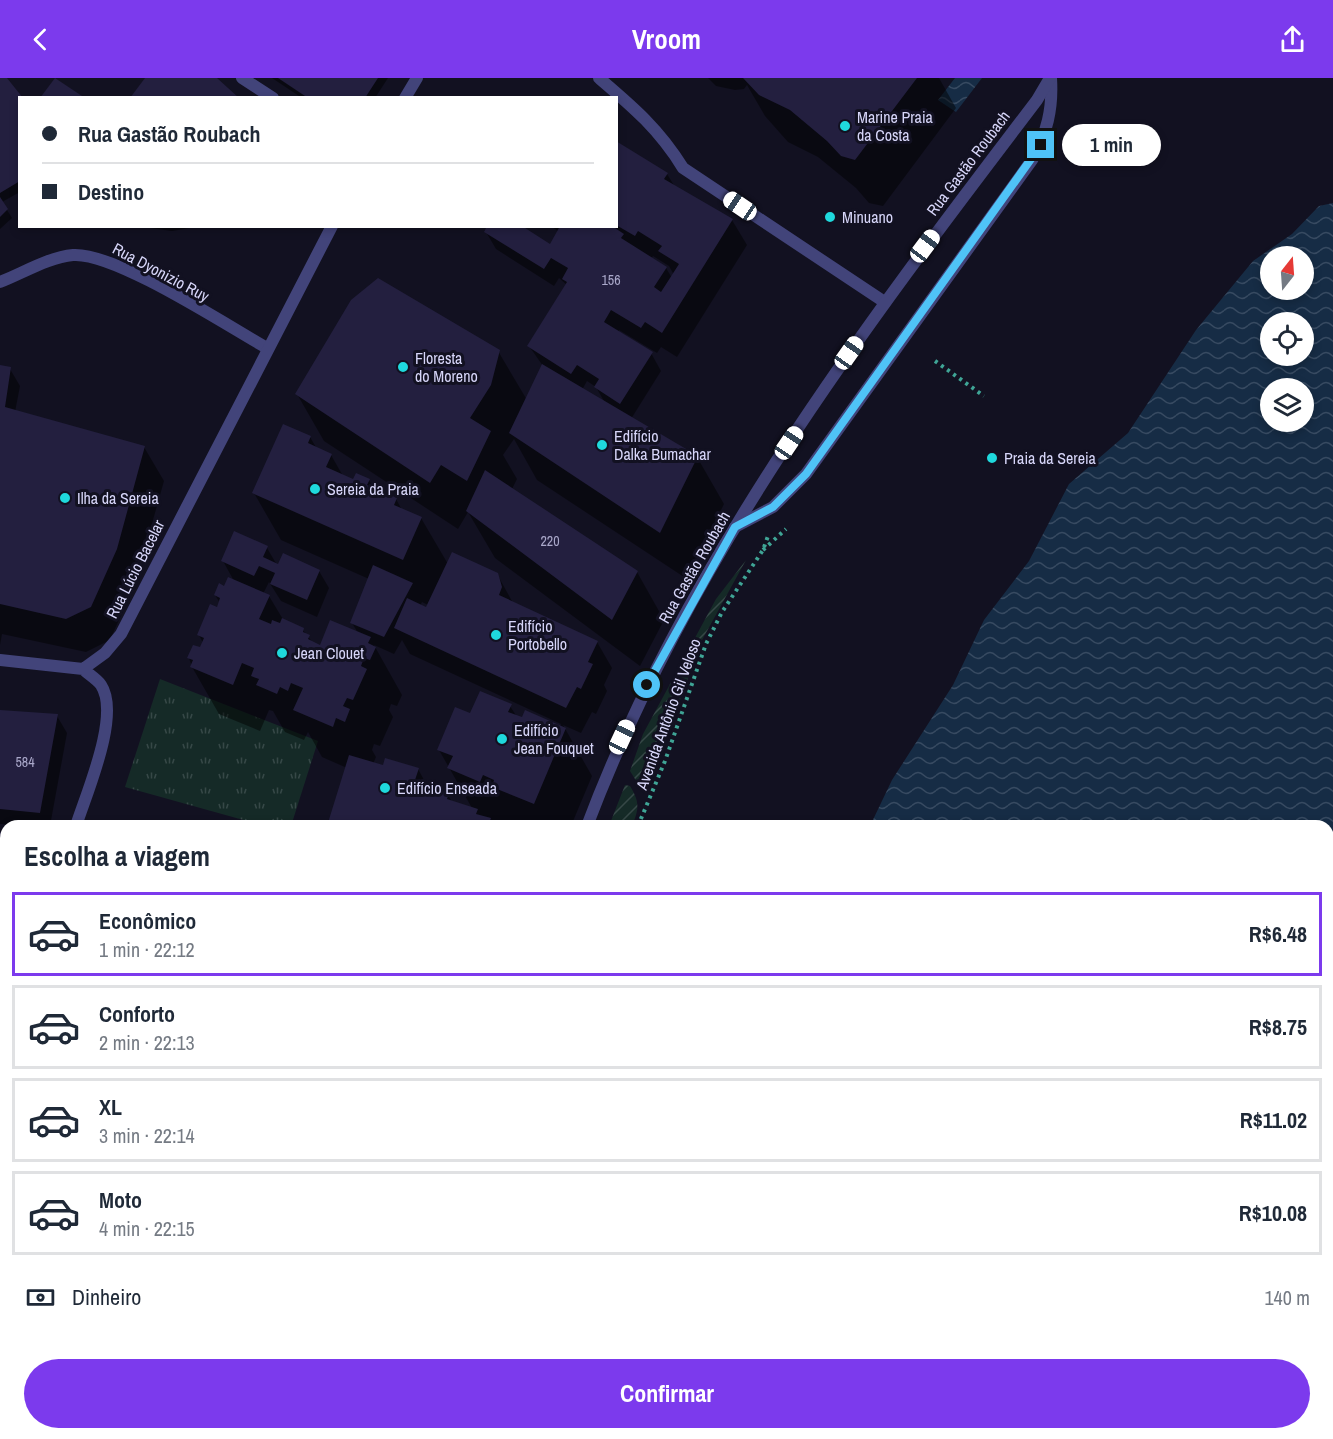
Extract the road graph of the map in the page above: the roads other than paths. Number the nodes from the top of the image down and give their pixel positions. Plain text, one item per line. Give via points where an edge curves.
1 (242, 78) edge
2 (417, 78) edge
3 (599, 78) edge
4 (1051, 78) edge
5 (270, 96) edge
6 (406, 96) edge
7 (331, 228) edge
8 (0, 282) edge
9 (884, 301) junction
10 (267, 348) junction
11 (735, 527) junction
12 (0, 660) edge
13 (83, 669) junction
14 (77, 820) edge
15 (589, 820) edge

1 - 5 street
2 - 6 street
3 - 9 street via 665,138 683,168
4 - 9 street, Rua Gastão Roubach
4 - 11 street via 1047,129 1032,160 806,474 773,507
7 - 10 street, Rua Lúcio Bacelar
8 - 10 street, Rua Dyonizio Ruy via 65,257 107,260
9 - 11 street, Rua Gastão Roubach
10 - 13 street, Rua Lúcio Bacelar via 121,634 105,653
11 - 15 street, Rua Gastão Roubach via 647,685
12 - 13 street
13 - 14 street via 101,685 107,703 106,726

